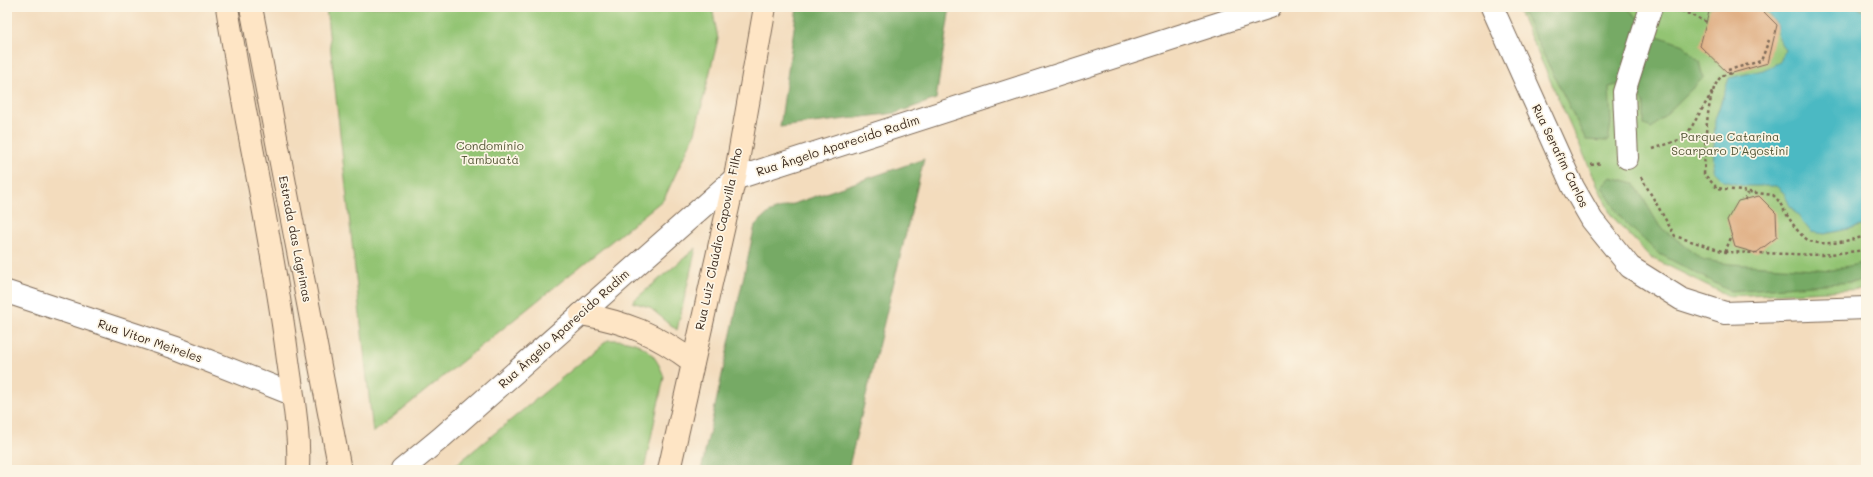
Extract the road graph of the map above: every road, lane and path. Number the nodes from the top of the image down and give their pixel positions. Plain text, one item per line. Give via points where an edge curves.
1 (755, 7) edge
2 (765, 7) edge
3 (1270, 7) edge
4 (1492, 7) edge
5 (1651, 7) edge
6 (1674, 7) edge
7 (224, 8) edge
8 (251, 10) edge
9 (1706, 22) dead end
10 (760, 31) junction
11 (1769, 40) dead end
12 (1728, 70) dead end
13 (1730, 73) dead end
14 (1715, 87) junction
15 (1627, 158) junction
16 (1589, 166) dead end
17 (734, 179) junction
18 (1748, 193) junction
19 (1745, 200) dead end
20 (1732, 235) dead end
21 (1866, 236) edge
22 (1866, 250) edge
23 (1725, 252) junction
24 (7, 292) edge
25 (1866, 308) edge
26 (581, 314) junction
27 (693, 362) junction
28 (292, 394) junction
29 (298, 470) edge
30 (340, 470) edge
31 (402, 470) edge
32 (669, 470) edge

1 - 10 street
2 - 10 main road, Rua Luiz Claúdio Capovilla Filho
3 - 17 street, Rua Ângelo Aparecido Radim
4 - 25 street, Rua Serafim Carlos via 1573,187 1592,220 1630,267 1681,299 1725,313
5 - 15 street via 1624,92
6 - 9 path
7 - 8 street
7 - 28 main road, Estrada das Lágrimas via 267,225
8 - 30 main road, Estrada das Lágrimas
10 - 17 main road, Rua Luiz Claúdio Capovilla Filho
11 - 12 path via 1761,62
13 - 14 path via 1722,76
14 - 15 path via 1684,138
14 - 18 path via 1705,137 1704,174 1717,188
15 - 16 path
15 - 23 path via 1648,187 1675,236
17 - 26 street, Rua Ângelo Aparecido Radim
17 - 27 main road, Rua Luiz Claúdio Capovilla Filho
18 - 19 path
18 - 21 path via 1774,195 1796,230 1810,241 1826,243
20 - 23 path
22 - 23 path via 1822,255
24 - 28 street, Rua Vitor Meireles via 176,348
26 - 27 main road via 610,319 640,329
26 - 31 street, Rua Ângelo Aparecido Radim
27 - 32 main road, Rua Luiz Claúdio Capovilla Filho
28 - 29 main road, Estrada das Lágrimas via 299,446

